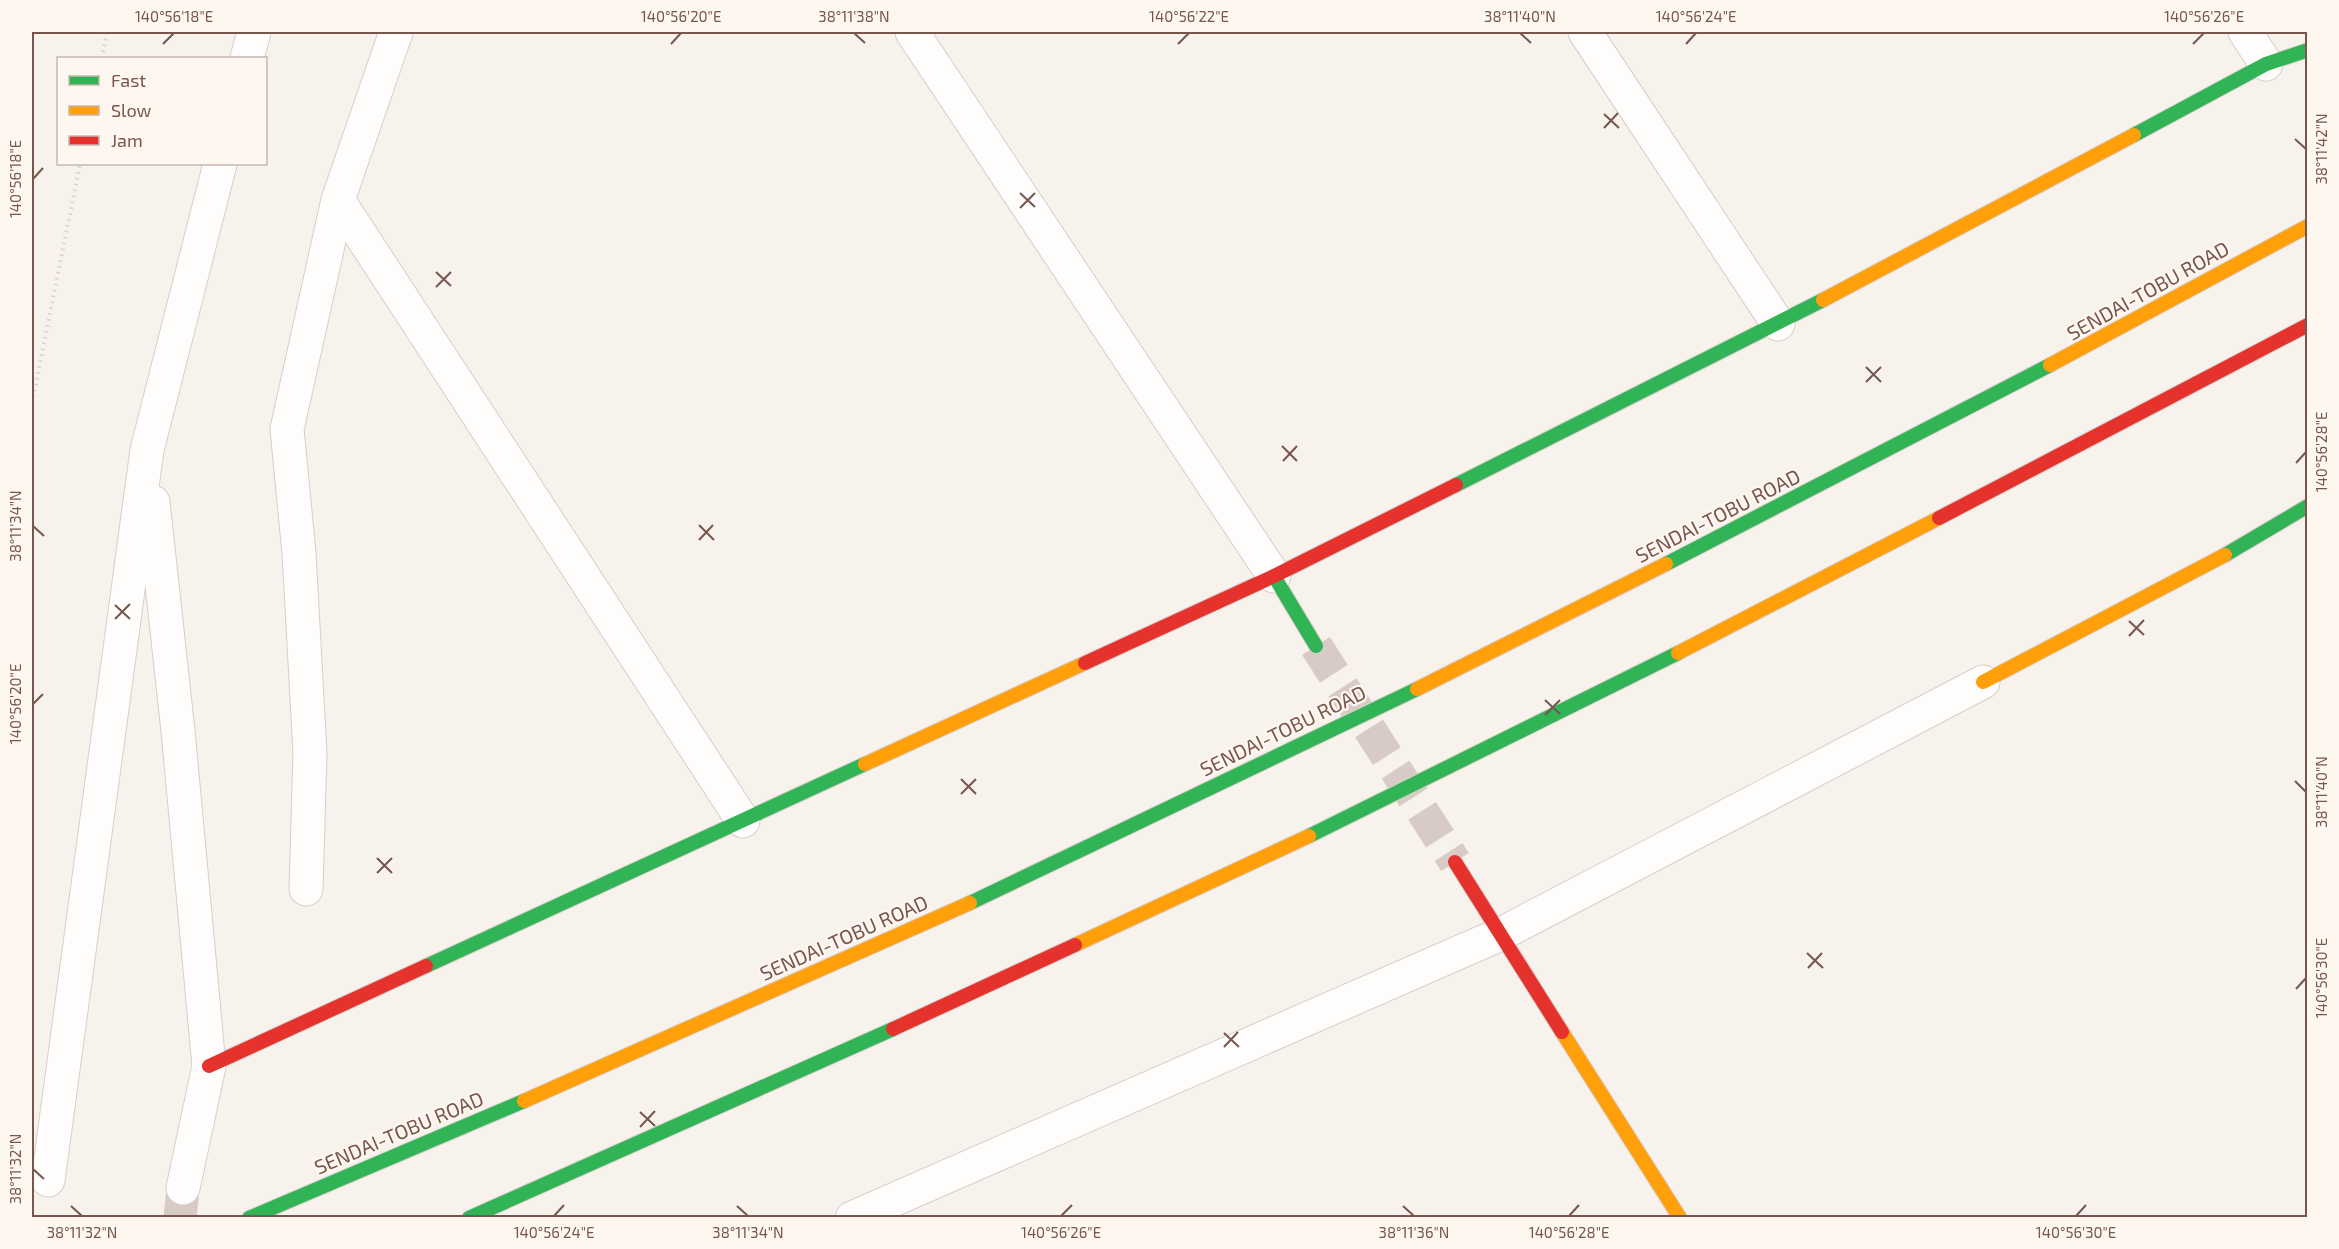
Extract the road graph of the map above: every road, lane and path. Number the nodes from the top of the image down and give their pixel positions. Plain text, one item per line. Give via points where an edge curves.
1 (107, 32) edge
2 (254, 32) edge
3 (396, 32) edge
4 (912, 32) edge
5 (1585, 32) edge
6 (2245, 32) edge
7 (2307, 50) edge
8 (102, 57) edge
9 (247, 57) edge
10 (2266, 64) junction
11 (80, 165) edge
12 (220, 165) edge
13 (338, 200) junction
14 (2307, 226) edge
15 (1778, 324) junction
16 (2307, 325) edge
17 (32, 403) edge
18 (147, 450) junction
19 (2307, 506) edge
20 (1274, 576) junction
21 (1316, 646) tunnel mouth
22 (1983, 682) joint
23 (743, 821) junction
24 (1455, 862) tunnel mouth
25 (306, 889) dead end
26 (1501, 934) junction
27 (208, 1066) junction
28 (48, 1180) dead end
29 (183, 1188) tunnel mouth
30 (249, 1218) edge
31 (469, 1218) edge
32 (852, 1218) edge
33 (1680, 1218) edge

1 - 8 path
2 - 9 street
3 - 13 street
4 - 20 street
5 - 15 street
6 - 10 street
7 - 10 main road
10 - 15 main road
11 - 17 path
12 - 18 street
13 - 23 street
13 - 25 street via 287,429 299,554 310,753
14 - 30 main road, SENDAI-TOBU ROAD via 2079,351 1721,537 1320,735 902,934
15 - 20 main road
16 - 31 main road via 1765,610 1367,809 949,1004
18 - 27 street
18 - 28 street
19 - 22 main road via 2221,558
20 - 21 main road
20 - 23 main road
22 - 26 street
23 - 27 main road
24 - 26 main road
26 - 32 street
26 - 33 main road
27 - 29 street

